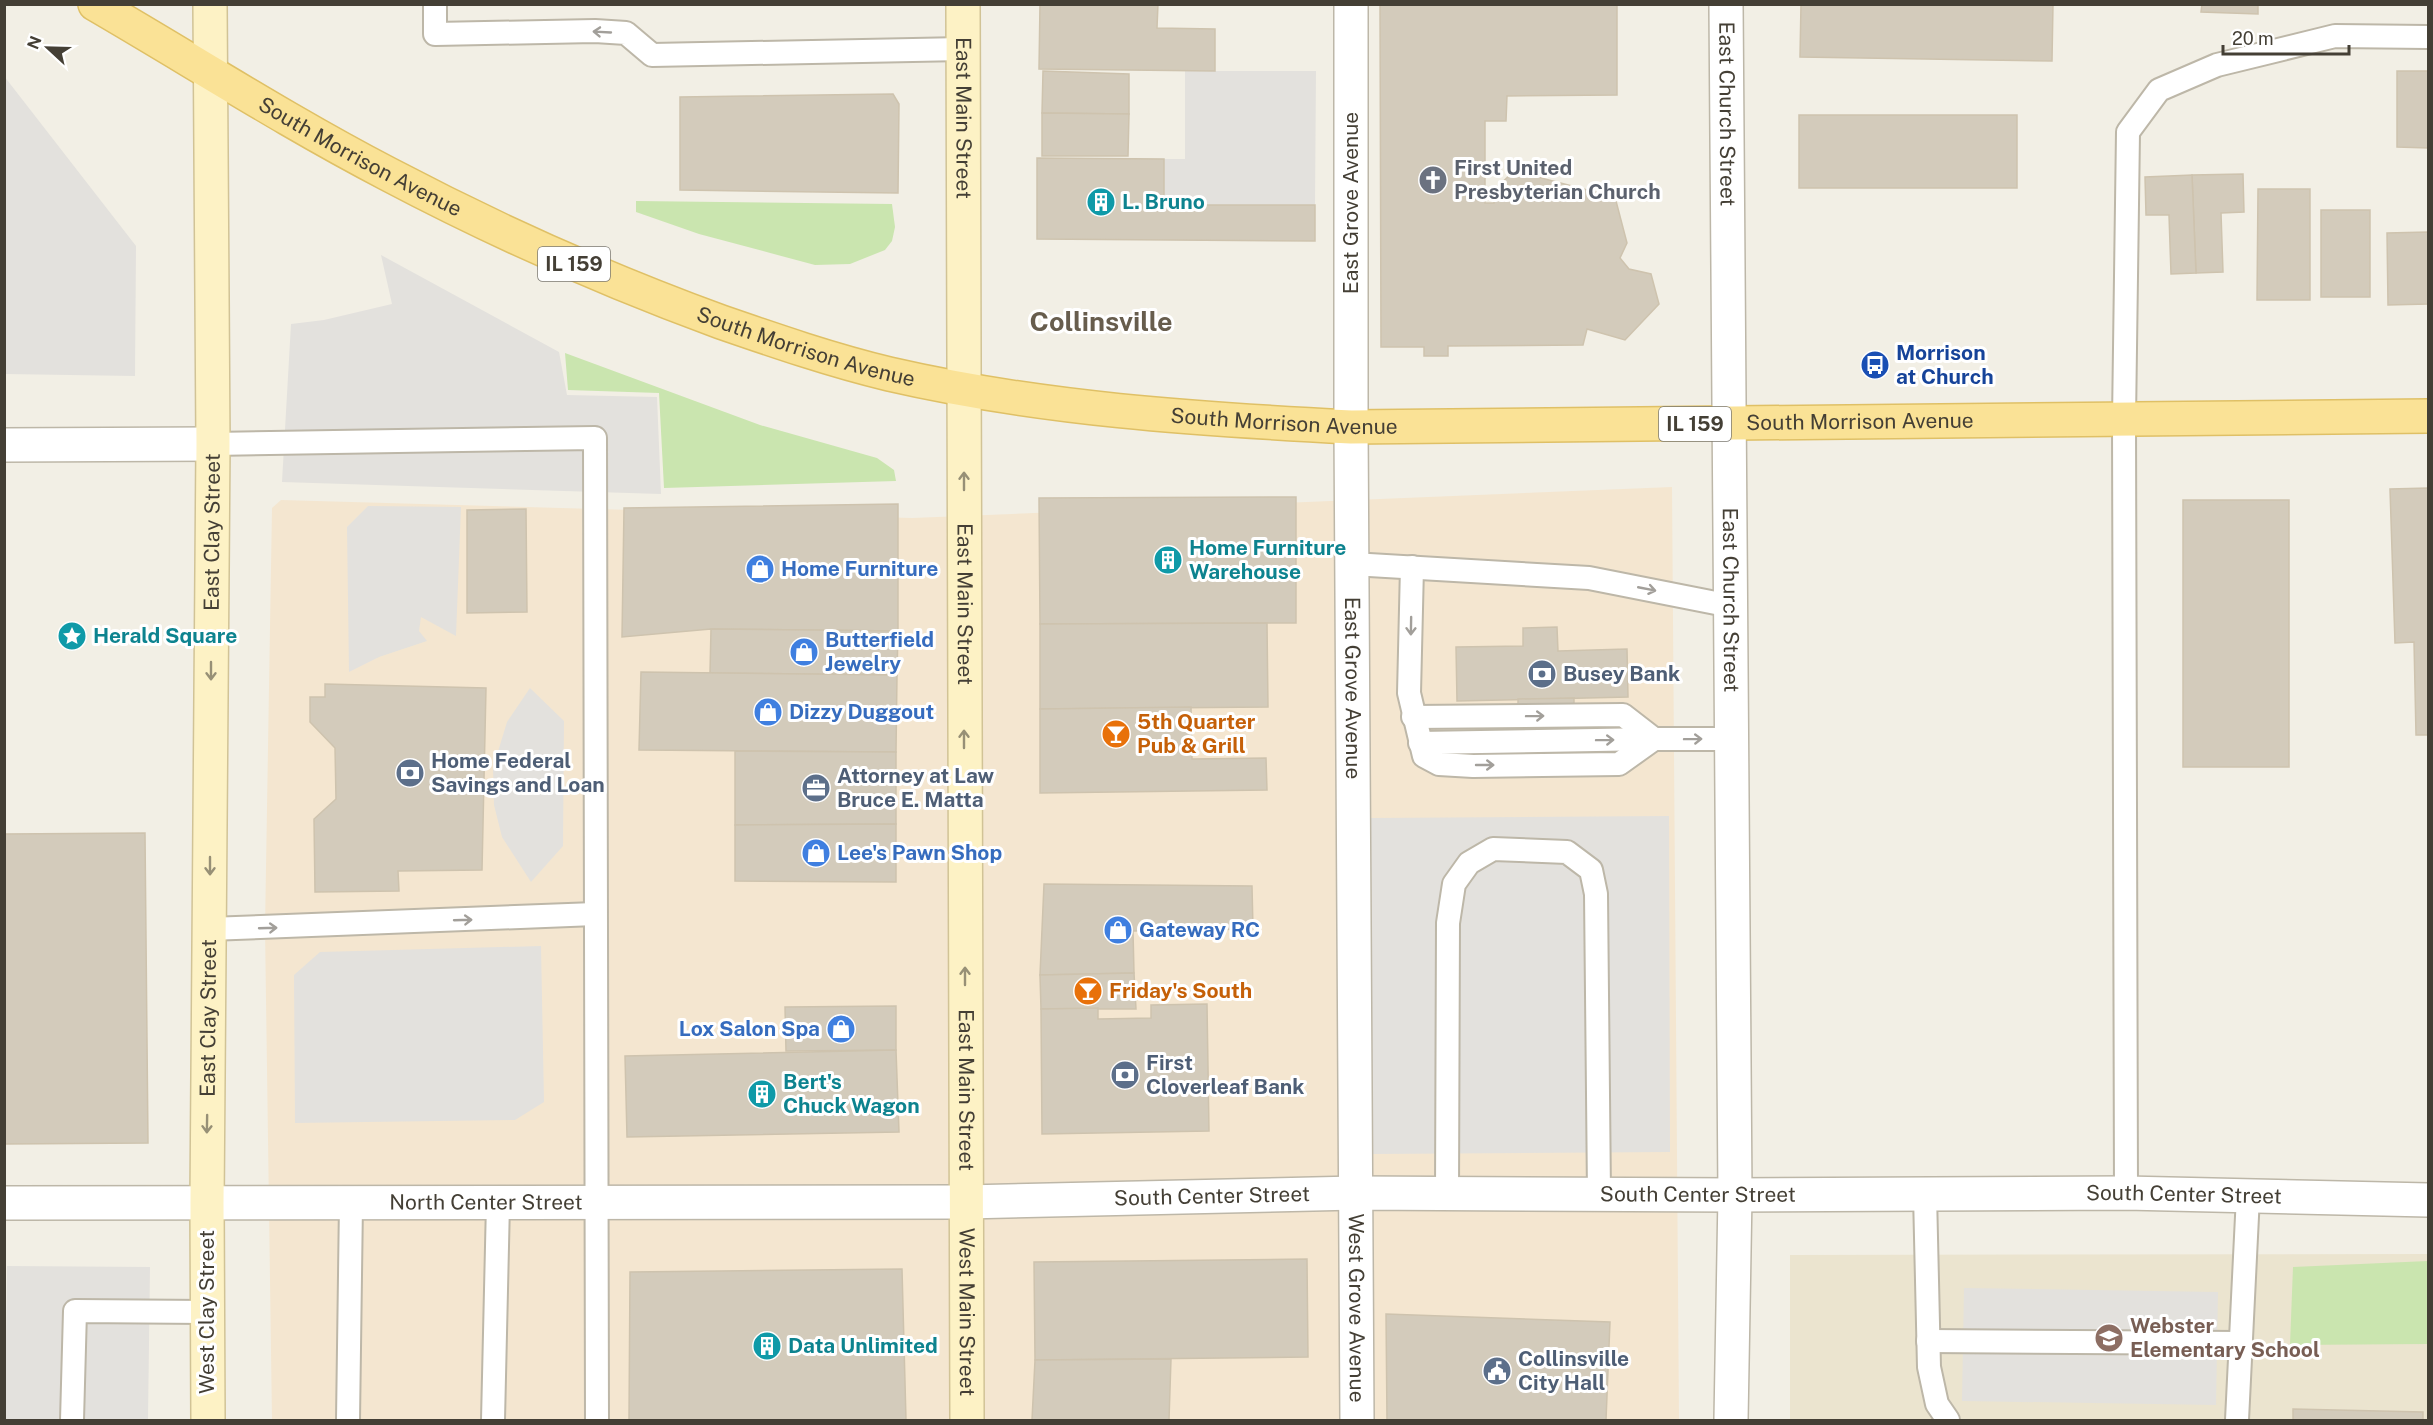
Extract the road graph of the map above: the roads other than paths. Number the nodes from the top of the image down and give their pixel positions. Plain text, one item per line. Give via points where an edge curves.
1 (95, 4) edge
2 (210, 4) edge
3 (435, 4) edge
4 (963, 4) edge
5 (1351, 4) edge
6 (1726, 4) edge
7 (2428, 37) edge
8 (963, 49) junction
9 (210, 73) junction
10 (964, 390) junction
11 (2428, 416) edge
12 (2124, 420) junction
13 (1731, 423) junction
14 (1351, 427) junction
15 (213, 444) junction
16 (4, 445) edge
17 (1352, 564) junction
18 (1412, 567) junction
19 (1731, 606) junction
20 (1413, 717) junction
21 (1654, 739) junction
22 (1732, 739) junction
23 (596, 914) junction
24 (209, 929) junction
25 (1356, 1193) junction
26 (1448, 1193) junction
27 (2126, 1193) junction
28 (1599, 1194) junction
29 (1925, 1194) junction
30 (1735, 1195) junction
31 (2248, 1196) junction
32 (2428, 1200) edge
33 (966, 1202) junction
34 (4, 1203) edge
35 (207, 1203) junction
36 (351, 1203) junction
37 (498, 1203) junction
38 (596, 1203) junction
39 (207, 1312) junction
40 (1928, 1341) junction
41 (2241, 1343) junction
42 (72, 1420) edge
43 (208, 1420) edge
44 (348, 1420) edge
45 (493, 1420) edge
46 (597, 1420) edge
47 (967, 1420) edge
48 (1357, 1420) edge
49 (1731, 1420) edge
50 (1948, 1420) edge
51 (2237, 1420) edge

1 - 9 main road, IL 159
2 - 9 main road, East Clay Street
8 -> 3 lane via 652,55 626,33 435,34
4 - 8 main road, East Main Street
5 - 14 street, East Grove Avenue
6 - 13 street, East Church Street
7 - 12 lane via 2335,36 2217,66 2159,90 2128,132
8 - 10 main road, East Main Street
9 - 10 main road, South Morrison Avenue / IL 159 via 385,173 503,233 634,290 794,348
9 - 15 main road, East Clay Street
10 - 14 main road, South Morrison Avenue / IL 159 via 1206,420
33 -> 10 main road, East Main Street
11 - 12 main road, South Morrison Avenue / IL 159
12 - 13 main road, South Morrison Avenue / IL 159
12 - 27 lane
13 - 14 main road, South Morrison Avenue / IL 159
13 - 19 street, East Church Street
14 - 17 street, East Grove Avenue
15 - 16 street
15 - 23 lane via 595,438
15 -> 24 main road, East Clay Street
17 - 18 lane
17 - 25 street, East Grove Avenue
18 -> 19 lane via 1589,578
18 -> 20 lane via 1409,693
19 - 22 street, East Church Street
20 -> 21 lane via 1623,715
20 -> 21 lane via 1424,756 1439,764 1619,765
21 -> 22 lane
22 - 30 street, East Church Street
24 -> 23 lane
23 - 38 lane
24 -> 35 main road, East Clay Street
25 - 26 street, South Center Street
25 - 33 street, South Center Street
25 - 48 street, West Grove Avenue
26 - 28 street, South Center Street
26 - 28 lane via 1448,923 1454,884 1469,863 1493,849 1568,852 1591,870 1596,894
27 - 29 street, South Center Street
27 - 31 street, South Center Street
28 - 30 street, South Center Street
29 - 30 street, South Center Street
29 - 40 lane
30 - 49 street, East Church Street
31 - 32 street, South Center Street
31 - 41 lane
33 - 38 street, North Center Street
33 - 47 main road, West Main Street
34 - 35 street, North Center Street
35 - 36 street, North Center Street
35 - 39 main road, West Clay Street
36 - 37 street, North Center Street
36 - 44 lane
37 - 38 street, North Center Street
37 - 45 lane
38 - 46 lane
39 - 42 lane via 75,1311
39 - 43 main road, West Clay Street
40 - 41 lane
40 - 50 lane via 1937,1404
41 - 51 lane

